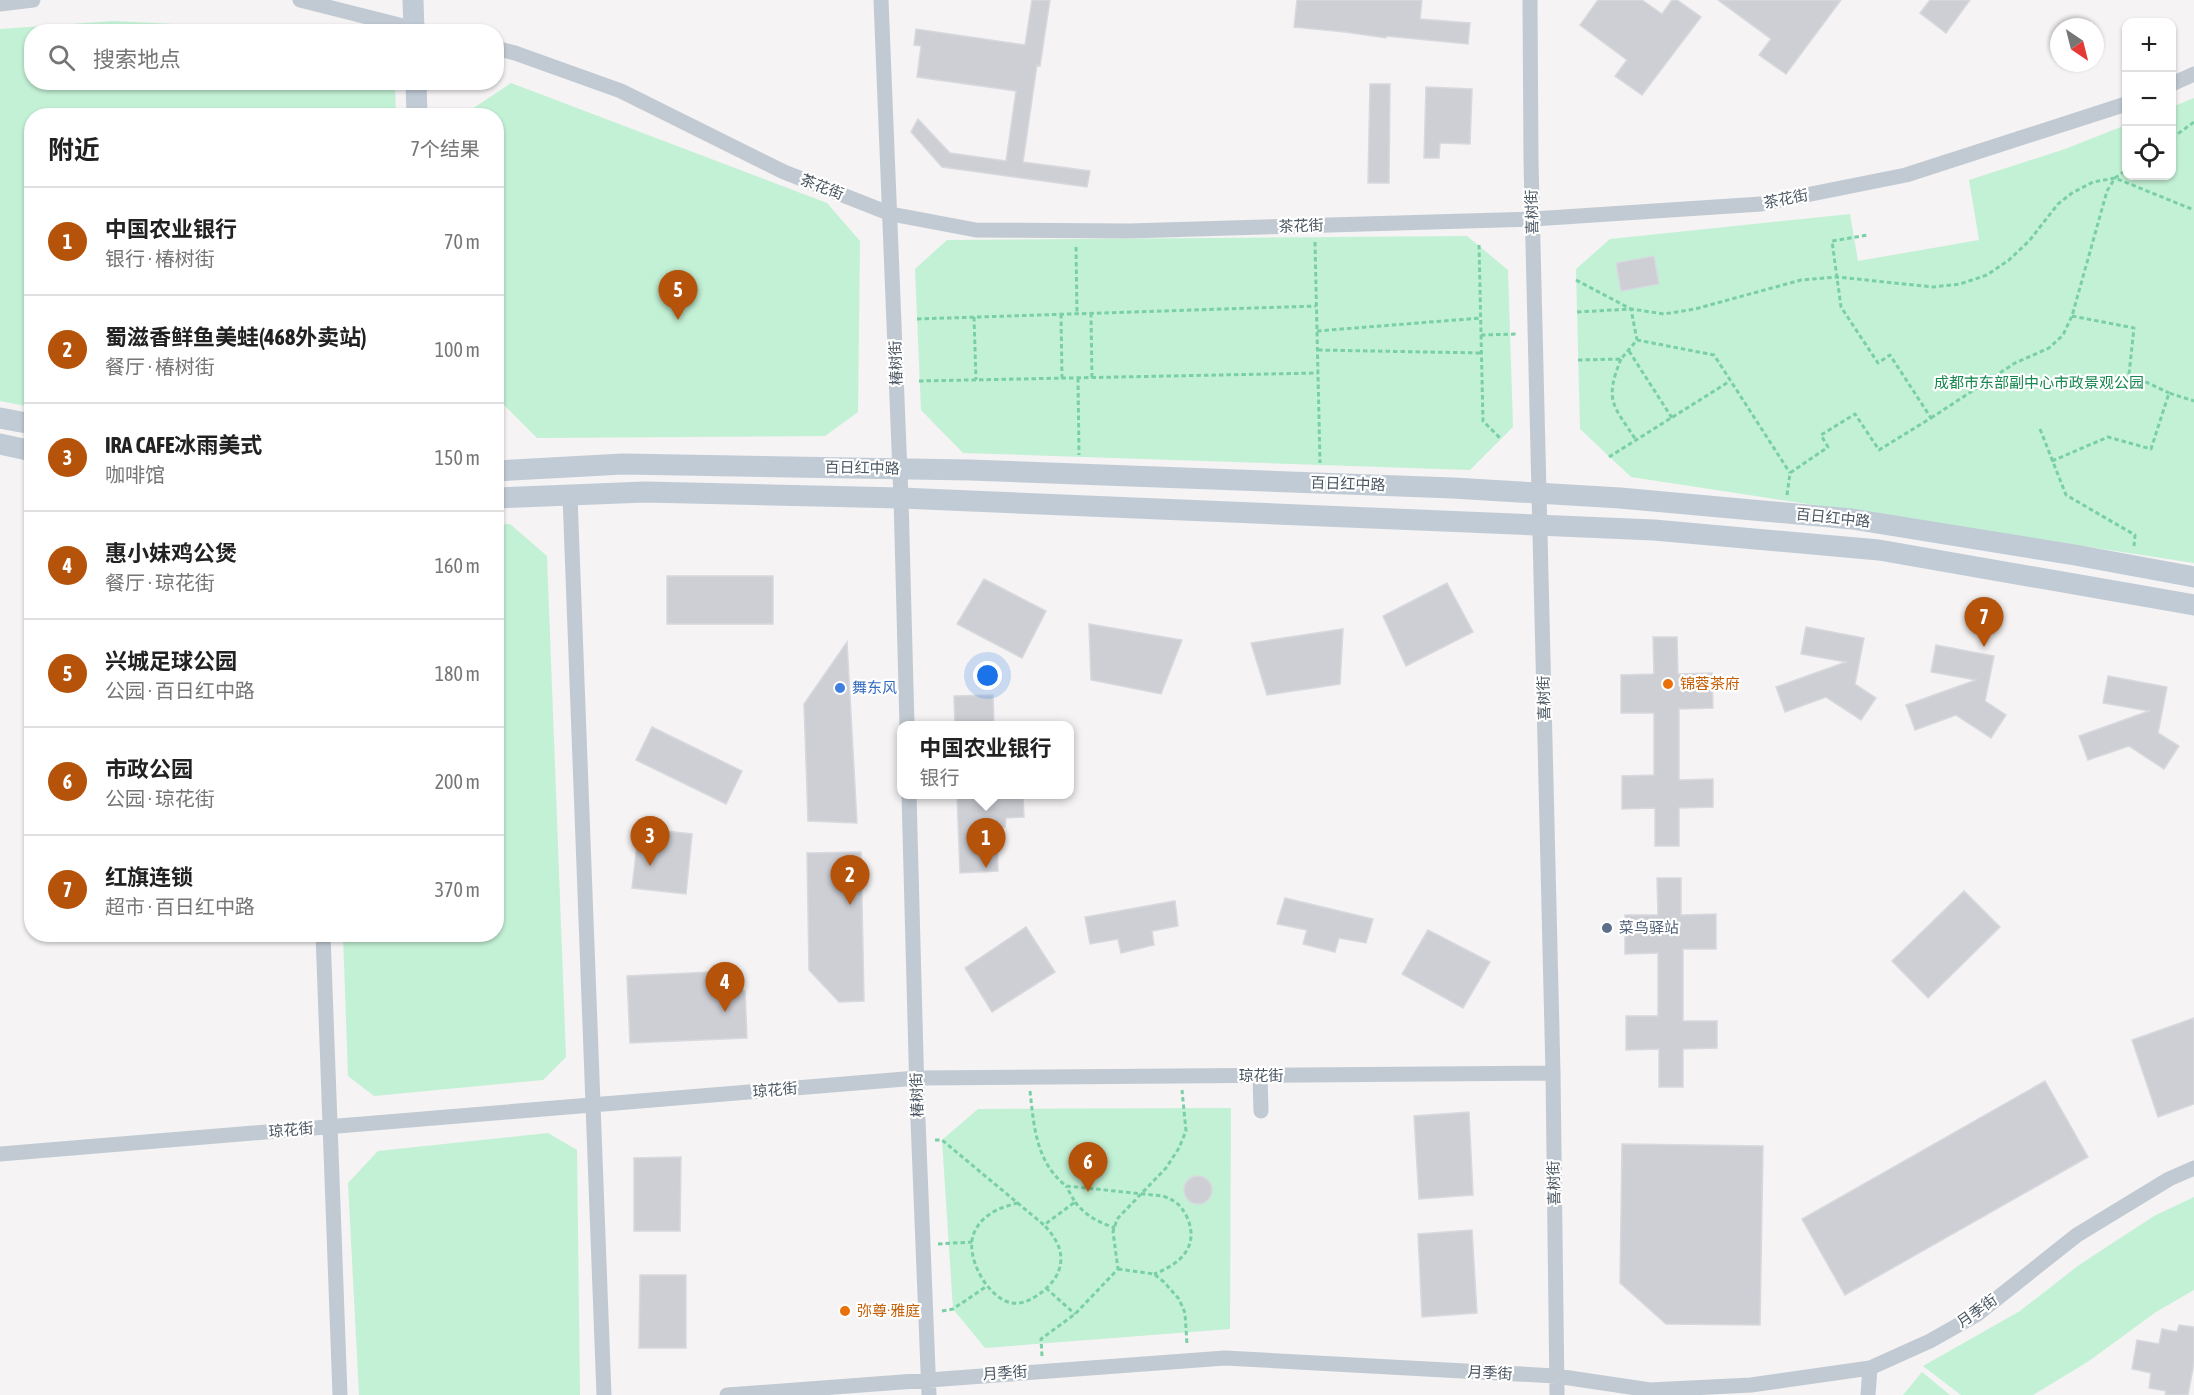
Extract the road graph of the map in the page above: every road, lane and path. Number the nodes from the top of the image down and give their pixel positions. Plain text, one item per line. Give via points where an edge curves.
1 (33, 0) edge
2 (300, 0) edge
3 (413, 0) edge
4 (881, 0) edge
5 (1530, 0) edge
6 (0, 4) edge
7 (395, 24) edge
8 (418, 24) edge
9 (504, 50) edge
10 (2194, 74) edge
11 (2176, 82) edge
12 (416, 90) edge
13 (2122, 106) edge
14 (417, 108) edge
15 (2194, 122) edge
16 (2176, 135) edge
17 (2122, 173) edge
18 (2115, 178) junction
19 (2194, 210) edge
20 (891, 214) junction
21 (1533, 219) junction
22 (1868, 235) dead end
23 (1315, 237) dead end
24 (1076, 239) dead end
25 (1479, 245) dead end
26 (1837, 277) junction
27 (1576, 280) dead end
28 (1316, 306) junction
29 (1632, 309) junction
30 (1577, 312) dead end
31 (1091, 313) junction
32 (1061, 314) junction
33 (1077, 314) junction
34 (2072, 316) junction
35 (974, 317) junction
36 (1480, 318) junction
37 (917, 319) dead end
38 (1317, 331) junction
39 (1535, 333) junction
40 (1481, 335) junction
41 (1637, 340) junction
42 (1317, 350) junction
43 (1628, 351) junction
44 (1481, 353) junction
45 (1621, 359) junction
46 (1578, 360) dead end
47 (1318, 373) junction
48 (1062, 378) junction
49 (1078, 378) junction
50 (1092, 378) junction
51 (976, 380) junction
52 (919, 381) dead end
53 (1730, 381) junction
54 (2169, 393) junction
55 (2194, 401) edge
56 (0, 418) edge
57 (1672, 418) junction
58 (1931, 418) junction
59 (24, 422) edge
60 (2040, 429) dead end
61 (1501, 439) dead end
62 (1636, 440) junction
63 (0, 444) edge
64 (24, 449) edge
65 (1079, 457) dead end
66 (1610, 457) dead end
67 (2052, 461) junction
68 (1320, 465) dead end
69 (900, 469) junction
70 (504, 471) edge
71 (1790, 472) junction
72 (1539, 493) junction
73 (570, 496) junction
74 (504, 498) edge
75 (902, 498) junction
76 (1787, 501) dead end
77 (1540, 524) junction
78 (2133, 554) dead end
79 (2194, 577) edge
80 (2194, 605) edge
81 (907, 721) edge
82 (909, 799) edge
83 (323, 942) edge
84 (1553, 1073) junction
85 (1181, 1076) junction
86 (1260, 1076) junction
87 (1028, 1077) junction
88 (916, 1078) junction
89 (592, 1105) junction
90 (1261, 1111) dead end
91 (330, 1126) junction
92 (919, 1142) junction
93 (0, 1154) edge
94 (2194, 1168) edge
95 (1065, 1186) junction
96 (1140, 1194) junction
97 (1075, 1202) junction
98 (1018, 1203) junction
99 (1044, 1225) junction
100 (1114, 1228) junction
101 (972, 1242) junction
102 (923, 1244) junction
103 (1118, 1269) junction
104 (1154, 1274) junction
105 (987, 1287) junction
106 (1046, 1288) junction
107 (1075, 1314) junction
108 (926, 1315) junction
109 (1188, 1361) junction
110 (1870, 1368) junction
111 (1043, 1371) junction
112 (1556, 1376) junction
113 (928, 1379) junction
114 (340, 1395) edge
115 (604, 1395) edge
116 (727, 1395) edge
117 (929, 1395) edge
118 (1557, 1395) edge
119 (1868, 1395) edge

1 - 6 street
2 - 7 street
3 - 8 street
4 - 20 street, 椿树街
5 - 21 street, 喜树街
9 - 20 street, 茶花街 via 621,91 784,172
10 - 11 street
12 - 14 street
13 - 21 street, 茶花街 via 1906,176 1761,204
15 - 16 path
17 - 18 path
18 - 19 path
18 - 26 path via 2093,182 2072,193 2058,204 2029,241 1987,275 1933,287
18 - 34 path via 2107,191
20 - 21 street, 茶花街 via 976,230 1130,231
20 - 69 street, 椿树街
21 - 39 street, 喜树街
22 - 26 path via 1832,241
23 - 28 path
24 - 33 path
25 - 36 path
26 - 29 path via 1801,280 1664,314
26 - 58 path via 1841,308 1878,363 1890,355
27 - 29 path
28 - 31 path
28 - 38 path
29 - 30 path
29 - 41 path
31 - 33 path
31 - 50 path
32 - 33 path
32 - 35 path
32 - 48 path
34 - 54 path via 2134,328 2128,374
34 - 58 path via 2063,334 2049,348 2015,363
35 - 37 path
35 - 51 path
36 - 38 path
36 - 40 path
38 - 42 path
39 - 40 path
39 - 72 street, 喜树街
40 - 44 path
41 - 43 path
41 - 53 path via 1714,355
42 - 44 path
42 - 47 path
43 - 45 path
43 - 57 path
44 - 61 path via 1483,421
45 - 46 path
45 - 62 path via 1612,381 1611,397
47 - 50 path
47 - 68 path
48 - 49 path
48 - 51 path
49 - 50 path
49 - 65 path
51 - 52 path
53 - 57 path
53 - 71 path
54 - 55 path
54 - 67 path via 2151,449 2108,437
56 - 59 street
57 - 62 path
58 - 71 path via 1879,450 1855,414 1821,435 1828,447
60 - 67 path
62 - 66 path
63 - 64 street
67 - 78 path via 2066,495 2135,535
69 - 70 street, 百日红中路 via 622,464
69 - 72 street, 百日红中路
69 - 75 street, 椿树街
71 - 76 path
72 - 77 street, 喜树街
72 - 79 street, 百日红中路 via 1852,519
73 - 74 street, 百日红中路
73 - 75 street, 百日红中路 via 645,492
73 - 89 street
75 - 77 street, 百日红中路
75 - 81 street, 椿树街
77 - 80 street, 百日红中路 via 1879,550
77 - 84 street, 喜树街
82 - 88 street, 椿树街
83 - 91 street
84 - 86 street, 琼花街
84 - 112 street, 喜树街
85 - 86 street, 琼花街
85 - 87 street, 琼花街
85 - 96 path via 1186,1131 1166,1168
86 - 90 street
87 - 88 street, 琼花街
87 - 95 path via 1038,1144 1053,1176
88 - 89 street, 琼花街
88 - 92 street, 椿树街
89 - 91 street, 琼花街
89 - 115 street
91 - 93 street, 琼花街
91 - 114 street
92 - 98 path via 942,1140
92 - 102 street, 椿树街
94 - 110 street, 月季街 via 2077,1235 1976,1315
95 - 96 path
95 - 97 path
96 - 100 path via 1117,1219
96 - 104 path via 1175,1200 1190,1224 1189,1247 1180,1259
97 - 99 path
97 - 100 path via 1094,1220
98 - 99 path
98 - 101 path via 990,1213 974,1233
99 - 106 path via 1059,1245 1061,1261
100 - 103 path
101 - 102 path
101 - 105 path via 973,1257
102 - 108 street, 椿树街
103 - 104 path
103 - 107 path
104 - 109 path via 1179,1299 1185,1313
105 - 106 path via 1002,1300 1014,1304 1027,1301
105 - 108 path via 953,1309
106 - 107 path
107 - 111 path via 1041,1339
108 - 113 street, 椿树街
109 - 111 street, 月季街
109 - 112 street, 月季街 via 1225,1358
110 - 112 street, 月季街 via 1751,1385 1650,1390
110 - 119 street
111 - 113 street, 月季街
112 - 118 street, 喜树街
113 - 116 street, 月季街
113 - 117 street, 椿树街

